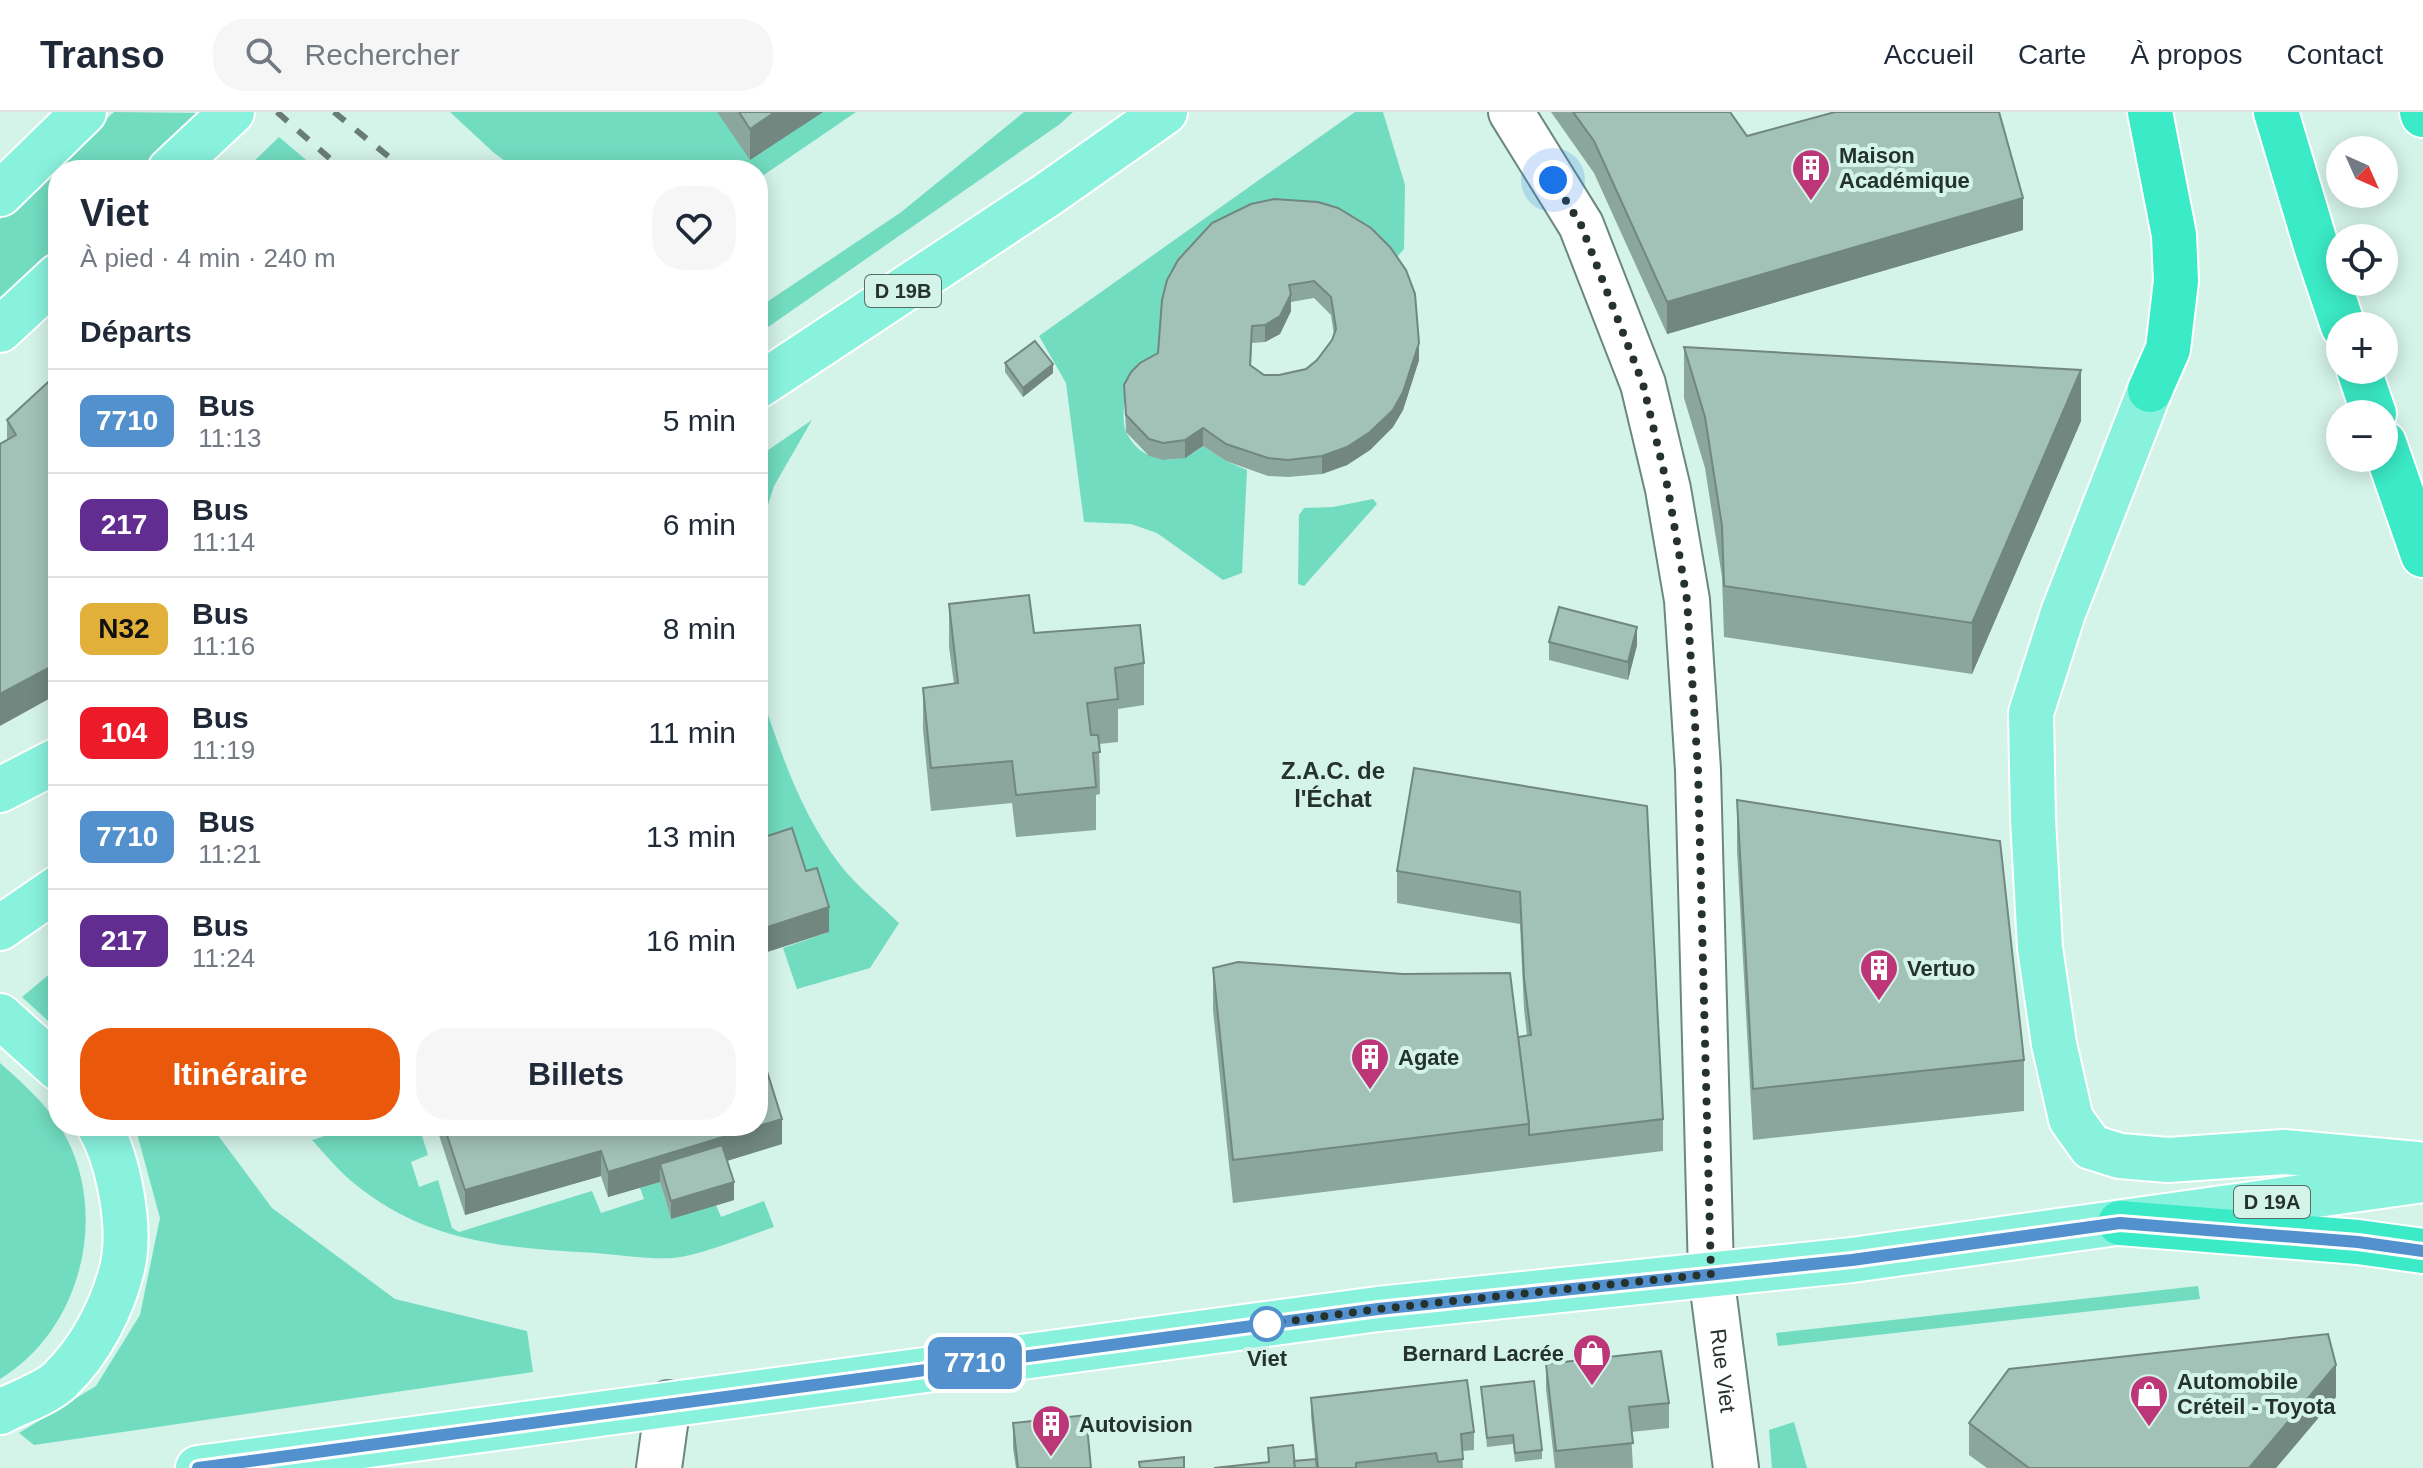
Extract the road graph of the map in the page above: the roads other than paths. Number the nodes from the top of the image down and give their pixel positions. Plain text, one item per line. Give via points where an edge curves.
1 (84, 112) edge
2 (232, 112) edge
3 (1165, 112) edge
4 (1511, 112) edge
5 (2150, 112) edge
6 (2276, 112) edge
7 (179, 160) edge
8 (0, 194) edge
9 (48, 285) edge
10 (2338, 312) edge
11 (0, 330) edge
12 (768, 379) edge
13 (2150, 390) joint
14 (2394, 472) edge
15 (2423, 555) edge
16 (48, 765) edge
17 (0, 790) edge
18 (48, 895) edge
19 (10, 921) edge
20 (0, 1016) edge
21 (48, 1058) edge
22 (105, 1136) edge
23 (2423, 1164) edge
24 (2423, 1180) edge
25 (2120, 1223) junction
26 (2423, 1251) edge
27 (1711, 1274) junction
28 (668, 1403) junction
29 (0, 1412) edge
30 (198, 1468) edge
31 (659, 1468) edge
32 (1736, 1468) edge

1 - 8 main road
2 - 7 main road
3 - 12 main road, D 19B
4 - 27 street, Rue Viet via 1581,225 1643,384 1668,489 1687,600 1698,770
5 - 13 highway via 2174,235 2176,281 2168,349
6 - 10 highway
9 - 11 main road
13 - 23 main road via 2063,613 2031,713 2040,948 2071,1119 2091,1147 2120,1156 2168,1160 2284,1152
14 - 15 highway
16 - 17 main road
18 - 19 main road
20 - 21 main road
22 - 29 main road via 125,1205 123,1267 99,1330 58,1382
24 - 25 main road, D 19A
25 - 26 highway
25 - 27 main road, D 19A
27 - 28 main road, D 19A via 1378,1309
27 - 32 street, Rue Viet
28 - 30 main road, D 19A
28 - 31 street

